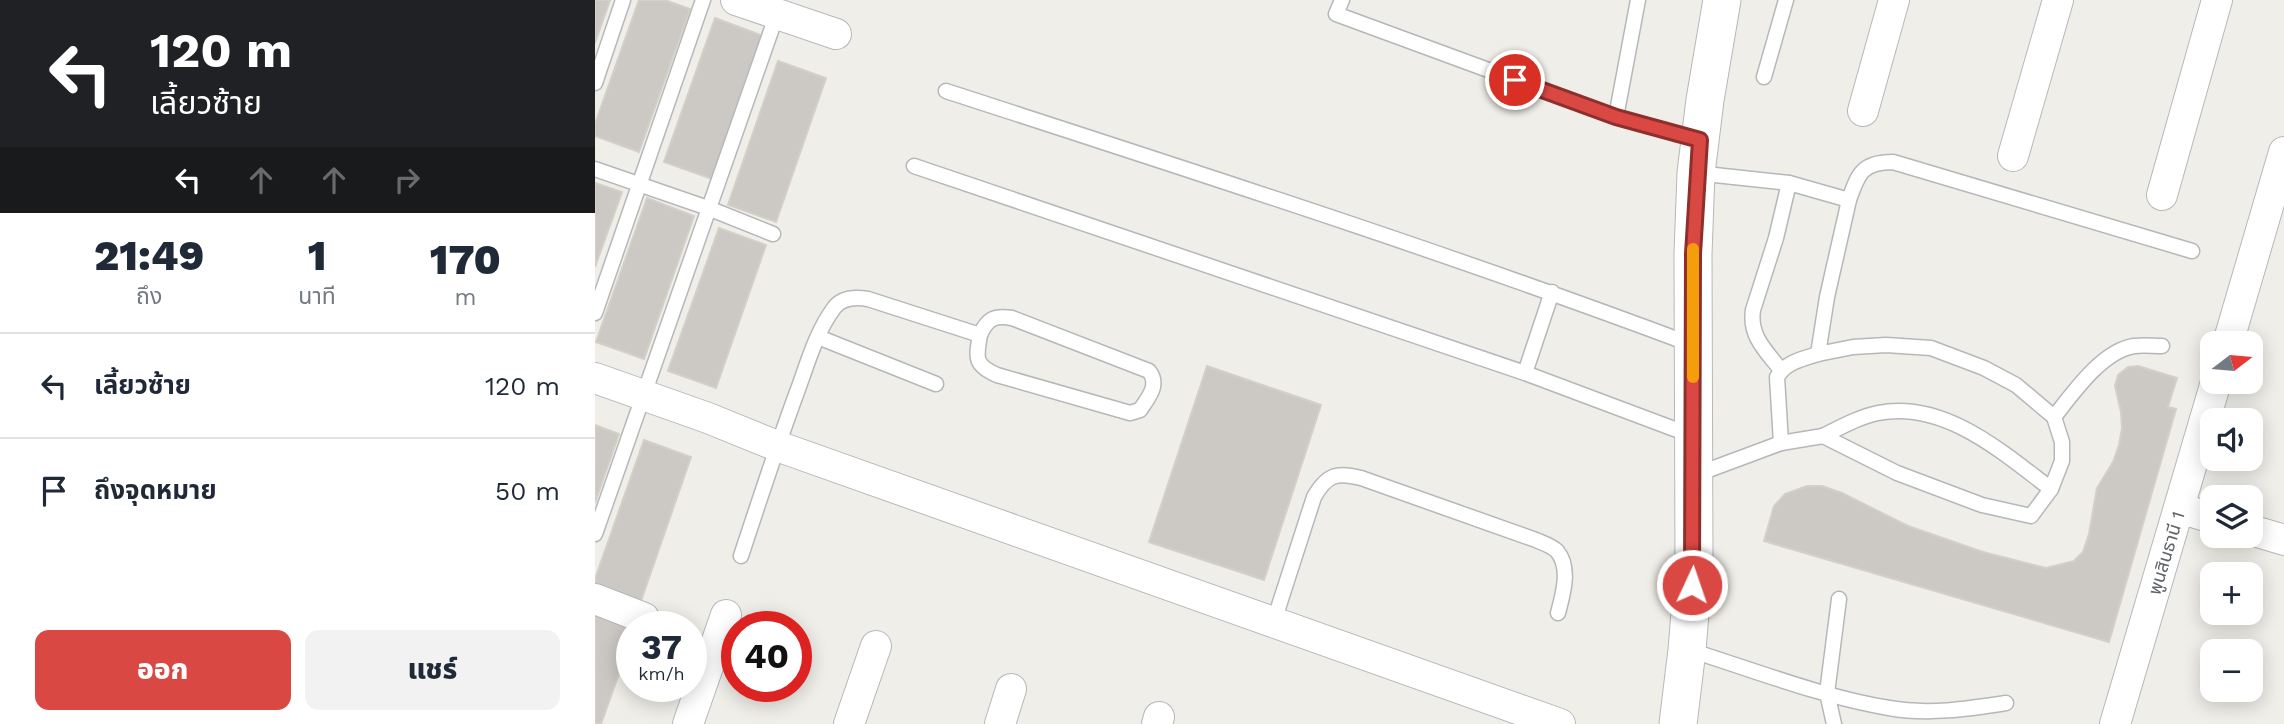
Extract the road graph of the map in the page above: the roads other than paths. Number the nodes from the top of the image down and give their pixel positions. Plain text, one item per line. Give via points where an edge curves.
1 (623, 0) edge
2 (703, 0) edge
3 (736, 0) edge
4 (1342, 0) edge
5 (1638, 0) edge
6 (1722, 0) edge
7 (1786, 0) edge
8 (1894, 0) edge
9 (2058, 0) edge
10 (2217, 0) edge
11 (780, 7) edge
12 (836, 34) dead end
13 (1764, 77) dead end
14 (595, 83) edge
15 (946, 92) dead end
16 (1863, 111) dead end
17 (1616, 117) junction
18 (2284, 152) edge
19 (2013, 156) dead end
20 (1698, 157) junction
21 (914, 166) dead end
22 (595, 169) edge
23 (1789, 183) junction
24 (641, 186) junction
25 (2162, 195) dead end
26 (1849, 200) junction
27 (2277, 200) edge
28 (708, 208) junction
29 (773, 233) dead end
30 (2192, 251) dead end
31 (1552, 292) junction
32 (595, 313) edge
33 (2232, 331) edge
34 (980, 335) junction
35 (818, 337) junction
36 (1693, 345) junction
37 (2162, 346) dead end
38 (1818, 354) junction
39 (1781, 370) junction
40 (1525, 373) junction
41 (595, 378) edge
42 (936, 384) dead end
43 (2212, 394) edge
44 (644, 395) junction
45 (2054, 417) junction
46 (1693, 436) junction
47 (1823, 436) junction
48 (1781, 443) junction
49 (777, 446) junction
50 (1693, 475) junction
51 (2051, 489) junction
52 (2179, 508) junction
53 (2200, 514) edge
54 (595, 534) edge
55 (2263, 534) edge
56 (2284, 540) edge
57 (741, 556) dead end
58 (595, 599) edge
59 (1839, 599) dead end
60 (626, 611) edge
61 (1558, 613) dead end
62 (1273, 624) junction
63 (721, 629) edge
64 (876, 646) dead end
65 (1688, 650) junction
66 (1011, 689) dead end
67 (1827, 693) junction
68 (2006, 703) dead end
69 (688, 724) edge
70 (849, 724) edge
71 (1000, 724) edge
72 (1560, 724) edge
73 (1678, 724) edge
74 (1834, 724) edge
75 (2115, 724) edge

1 - 14 lane
2 - 24 lane
3 - 11 street
4 - 17 lane via 1336,14
5 - 17 lane
6 - 20 street
7 - 13 lane
8 - 16 street
9 - 19 street
10 - 25 street
11 - 12 street
11 - 28 lane
15 - 31 lane
17 - 20 lane
18 - 27 street
20 - 23 lane
20 - 36 street
21 - 40 lane
22 - 24 lane
23 - 26 lane
23 - 39 lane via 1751,323 1760,344
24 - 28 lane
24 - 32 lane
26 - 30 lane via 1864,169 1878,162 1893,163
26 - 38 lane
27 - 33 street
28 - 29 lane
28 - 44 lane
31 - 36 lane
31 - 40 lane
34 - 34 lane via 978,362 997,375 1130,413 1140,410 1153,390 1155,382 1149,371 1012,317 986,321
34 - 35 lane via 854,297 835,306
35 - 42 lane
35 - 49 lane
36 - 46 street
37 - 45 lane via 2134,346 2115,353 2084,380
38 - 39 lane
38 - 45 lane via 1886,345 1931,348 1985,368
39 - 48 lane via 1776,387
40 - 46 lane
41 - 44 street
43 - 52 street, พูนสินธานี 1
44 - 49 street
44 - 54 lane
45 - 51 lane via 2062,442
46 - 50 street
47 - 48 lane
47 - 51 lane via 1880,413 1914,412 1971,432
47 - 51 lane via 1896,473 1982,505 2031,516
48 - 50 lane
49 - 57 lane
49 - 62 street
50 - 65 street via 1694,564
52 - 53 street
52 - 75 street, พูนสินธานี 1
55 - 56 street
58 - 60 street
59 - 67 lane
61 - 62 lane via 1565,583 1556,549 1343,474 1324,482 1314,497
62 - 72 street
63 - 69 street
64 - 70 street
65 - 67 lane
65 - 73 street
66 - 71 street
67 - 68 lane via 1889,708 1925,711
67 - 74 lane

